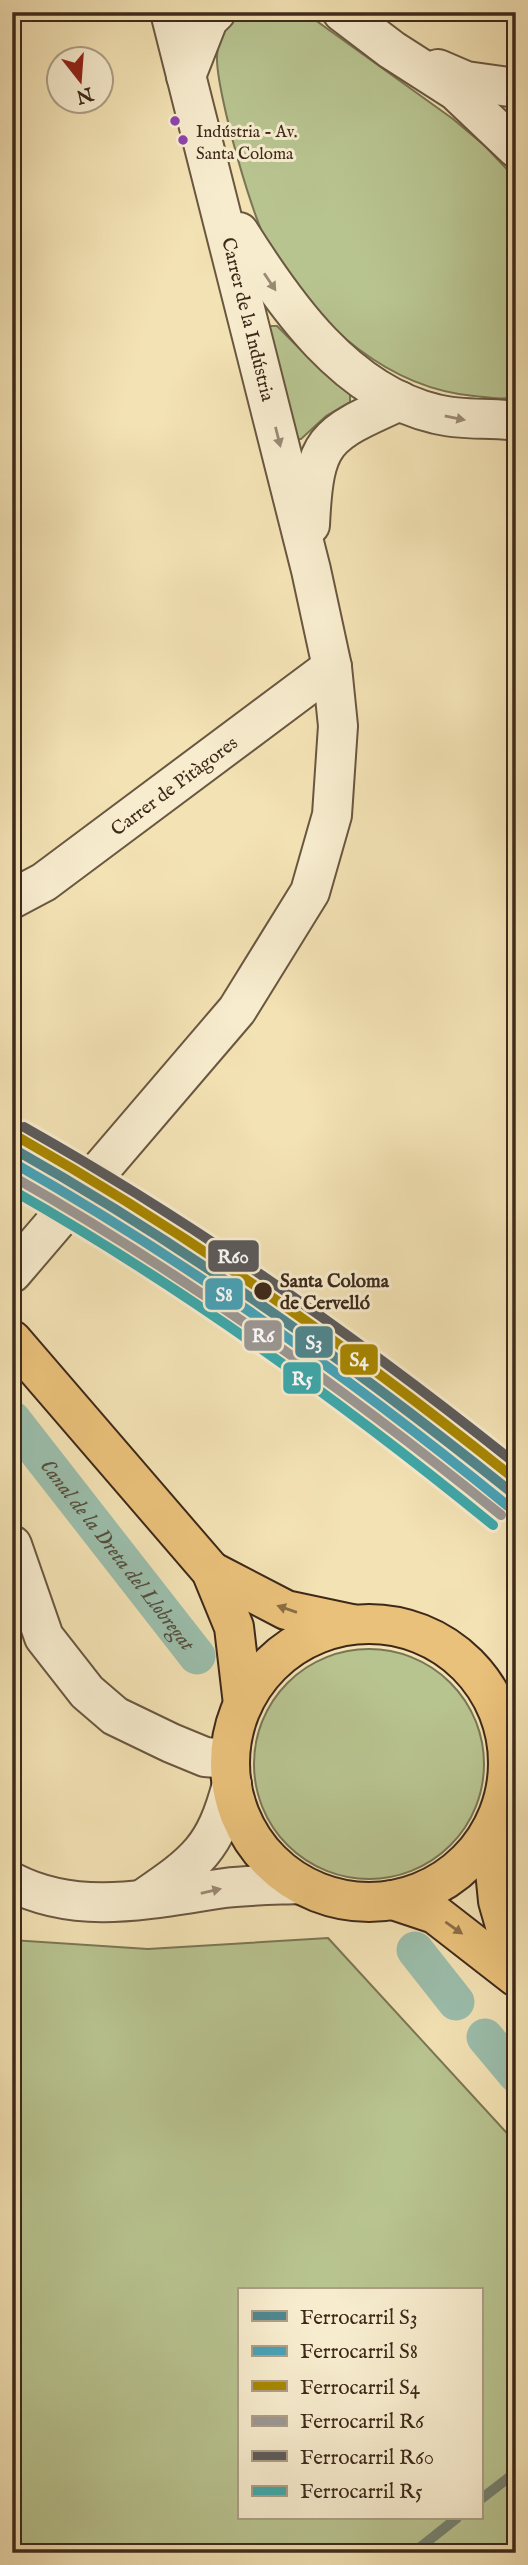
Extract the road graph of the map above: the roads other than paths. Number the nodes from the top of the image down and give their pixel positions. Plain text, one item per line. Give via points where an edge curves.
1 (170, 12) edge
2 (216, 12) edge
3 (342, 12) edge
4 (380, 12) edge
5 (392, 50) junction
6 (186, 76) junction
7 (516, 88) edge
8 (516, 148) edge
9 (221, 204) junction
10 (400, 401) junction
11 (515, 421) edge
12 (309, 562) junction
13 (332, 667) junction
14 (12, 898) edge
15 (12, 1273) edge
16 (12, 1340) edge
17 (12, 1545) edge
18 (211, 1571) junction
19 (353, 1625) junction
20 (243, 1704) junction
21 (231, 1772) junction
22 (491, 1830) junction
23 (12, 1882) edge
24 (300, 1884) junction
25 (143, 1899) junction
26 (393, 1900) junction
27 (516, 1964) edge
28 (516, 1977) edge

1 - 6 street, Carrer de la Indústria
2 - 6 street via 208,20
3 - 5 street
4 - 5 street
5 - 7 street via 466,81
5 - 8 street via 456,91
6 - 9 street, Carrer de la Indústria
9 -> 10 street via 273,287 308,330 344,363
9 -> 12 street, Carrer de la Indústria
10 -> 11 street via 466,421
10 - 12 street via 352,423 322,447 312,486
12 - 13 street
13 - 14 street, Carrer de Pitàgores via 44,882
13 - 15 street via 338,726 332,815 310,892 237,1010
16 - 18 main road
17 - 21 street via 44,1637 87,1692 115,1716
19 -> 18 main road via 286,1610
18 - 20 main road via 234,1627
19 - 20 main road via 317,1635 283,1654 264,1672
19 - 22 main road via 396,1626 432,1639 466,1662 491,1694 505,1729 508,1760 503,1799
20 - 21 main road
21 - 24 main road via 238,1808 253,1839
21 - 25 street via 222,1822 201,1855
22 - 26 main road via 446,1878
22 - 27 main road via 498,1901
23 - 25 street via 57,1898 102,1904
25 -> 24 street
24 - 26 main road via 354,1901
26 -> 28 main road via 435,1914

